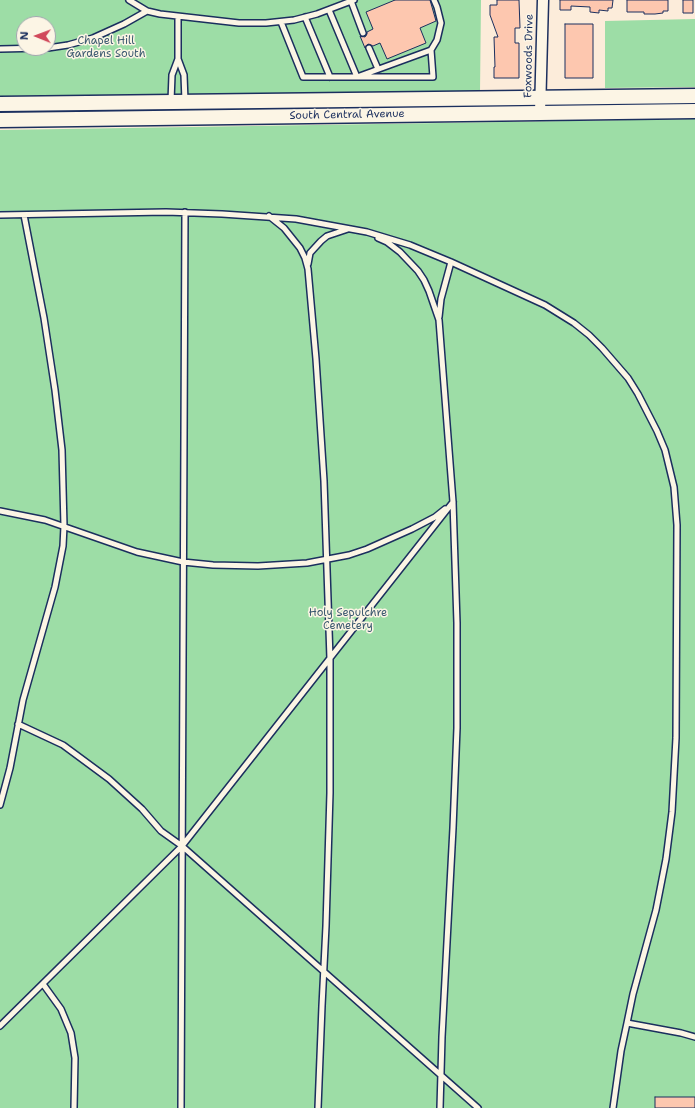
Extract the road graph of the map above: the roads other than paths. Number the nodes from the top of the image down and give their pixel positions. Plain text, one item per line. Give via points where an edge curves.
1 (129, 0) edge
2 (434, 0) edge
3 (543, 0) edge
4 (352, 1) edge
5 (329, 10) junction
6 (147, 11) junction
7 (178, 17) junction
8 (305, 17) junction
9 (281, 22) junction
10 (363, 33) dead end
11 (56, 47) edge
12 (369, 48) dead end
13 (0, 49) edge
14 (16, 49) edge
15 (431, 50) junction
16 (178, 59) junction
17 (378, 69) junction
18 (330, 77) junction
19 (358, 77) junction
20 (695, 96) edge
21 (540, 98) junction
22 (178, 102) junction
23 (0, 104) edge
24 (695, 111) edge
25 (540, 113) junction
26 (0, 120) edge
27 (185, 212) junction
28 (24, 214) junction
29 (0, 215) edge
30 (269, 216) junction
31 (352, 228) junction
32 (367, 232) junction
33 (451, 262) junction
34 (308, 269) junction
35 (439, 320) junction
36 (453, 502) junction
37 (0, 511) edge
38 (64, 526) junction
39 (327, 560) junction
40 (183, 562) junction
41 (330, 659) junction
42 (18, 724) junction
43 (0, 805) edge
44 (182, 846) junction
45 (324, 971) junction
46 (43, 984) junction
47 (627, 1023) junction
48 (0, 1026) edge
49 (695, 1037) edge
50 (441, 1076) junction
51 (74, 1108) edge
52 (181, 1108) edge
53 (318, 1108) edge
54 (440, 1108) edge
55 (478, 1108) edge
56 (613, 1108) edge

1 - 6 lane
2 - 15 lane via 441,23 437,40
3 - 21 street, Foxwoods Drive
4 - 5 lane
4 - 10 lane
5 - 8 lane
5 - 19 lane
6 - 7 lane
6 - 11 lane via 93,38
7 - 9 lane via 239,24
7 - 16 lane
8 - 9 lane
8 - 18 lane
9 - 18 lane via 303,77
12 - 17 lane
13 - 14 lane
15 - 17 lane
15 - 19 lane via 433,76
16 - 22 lane via 184,75
16 - 22 lane via 172,75
17 - 19 lane
18 - 19 lane
20 - 21 street, South Central Avenue
21 - 22 street, South Central Avenue
21 - 25 street, Foxwoods Drive
22 - 23 street, South Central Avenue
24 - 25 street, South Central Avenue
25 - 26 street, South Central Avenue
27 - 28 lane
27 - 30 lane
27 - 40 lane
28 - 29 lane
28 - 38 lane via 56,390 62,450
30 - 31 lane
30 - 34 lane via 284,228 300,248
31 - 32 lane
31 - 34 lane via 336,232 321,241 310,253
32 - 33 lane via 410,245
32 - 35 lane via 394,247 418,271 429,291
33 - 35 lane via 441,299
33 - 47 lane via 546,305 574,323 602,348 628,378 649,413 664,450 672,481 678,543 673,804 661,886
34 - 39 lane via 324,481
35 - 36 lane
36 - 39 lane via 435,517 412,529 367,549
36 - 41 lane
36 - 50 lane via 457,728
37 - 38 lane
38 - 40 lane via 137,552
38 - 42 lane via 55,587
39 - 40 lane via 258,566
39 - 41 lane
40 - 44 lane
41 - 44 lane
41 - 45 lane via 330,793
42 - 43 lane
42 - 44 lane via 63,745 97,769 122,789 161,830
44 - 45 lane
44 - 46 lane
44 - 52 lane
45 - 50 lane
45 - 53 lane
46 - 48 lane
46 - 51 lane via 61,1009 71,1033 75,1058
47 - 49 lane
47 - 56 lane
50 - 54 lane
50 - 55 lane

